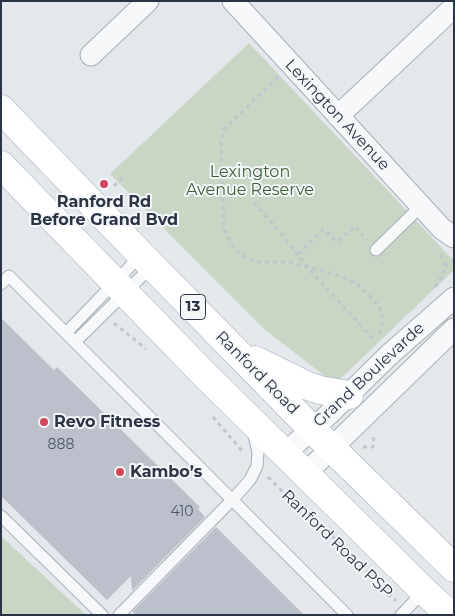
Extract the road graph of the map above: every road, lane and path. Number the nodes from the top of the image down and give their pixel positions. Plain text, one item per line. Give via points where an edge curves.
1 (148, 1) edge
2 (233, 1) edge
3 (454, 7) edge
4 (91, 56) dead end
5 (281, 73) dead end
6 (1, 109) edge
7 (338, 116) junction
8 (1, 165) edge
9 (124, 176) dead end
10 (1, 183) edge
11 (114, 186) dead end
12 (254, 203) dead end
13 (421, 206) junction
14 (50, 214) junction
15 (448, 233) edge
16 (376, 250) joint
17 (298, 254) junction
18 (449, 258) edge
19 (454, 259) edge
20 (147, 260) junction
21 (306, 267) junction
22 (1, 284) edge
23 (120, 287) junction
24 (454, 298) edge
25 (454, 329) edge
26 (66, 333) junction
27 (75, 342) junction
28 (237, 352) junction
29 (349, 395) junction
30 (249, 418) junction
31 (322, 438) junction
32 (358, 447) dead end
33 (373, 447) dead end
34 (285, 453) junction
35 (263, 472) dead end
36 (306, 473) junction
37 (233, 499) junction
38 (1, 516) edge
39 (454, 568) edge
40 (410, 605) edge
41 (102, 615) edge
42 (119, 615) edge
43 (347, 615) edge
44 (450, 615) edge

1 - 4 street
2 - 7 street, Lexington Avenue
3 - 7 street
5 - 21 path via 224,129 221,142 224,229 241,255 258,262 288,262
6 - 20 main road, Ranford Road / 13
7 - 13 street, Lexington Avenue
8 - 14 main road, 13
9 - 11 path
10 - 14 main road via 15,196
12 - 17 path
13 - 15 street, Lexington Avenue
13 - 16 lane
14 - 23 main road, 13
15 - 18 street, Lexington Avenue
16 - 17 path via 355,226 337,242 324,229
17 - 21 path
18 - 19 path
20 - 23 lane
20 - 28 main road, Ranford Road / 13
21 - 21 path via 308,268 378,344 383,320 372,298 357,284 341,276
22 - 26 lane via 9,276
23 - 26 lane
23 - 27 lane
23 - 30 main road, 13
24 - 29 street, Grand Boulevarde
25 - 31 street, Grand Boulevarde
26 - 27 lane
27 - 37 lane
28 - 29 main road via 308,386
28 - 31 main road, Ranford Road / 13
29 - 31 street, Grand Boulevarde
30 - 34 main road, 13
30 - 37 lane via 258,452 256,466 250,480
31 - 34 street, Grand Boulevarde
31 - 36 street, Grand Boulevarde
31 - 39 main road, Ranford Road / 13
32 - 33 path
34 - 36 main road, 13
35 - 40 path, Ranford Road PSP via 300,504 379,586
36 - 40 main road, 13
37 - 42 lane
37 - 43 lane
38 - 41 lane
40 - 44 main road, 13

